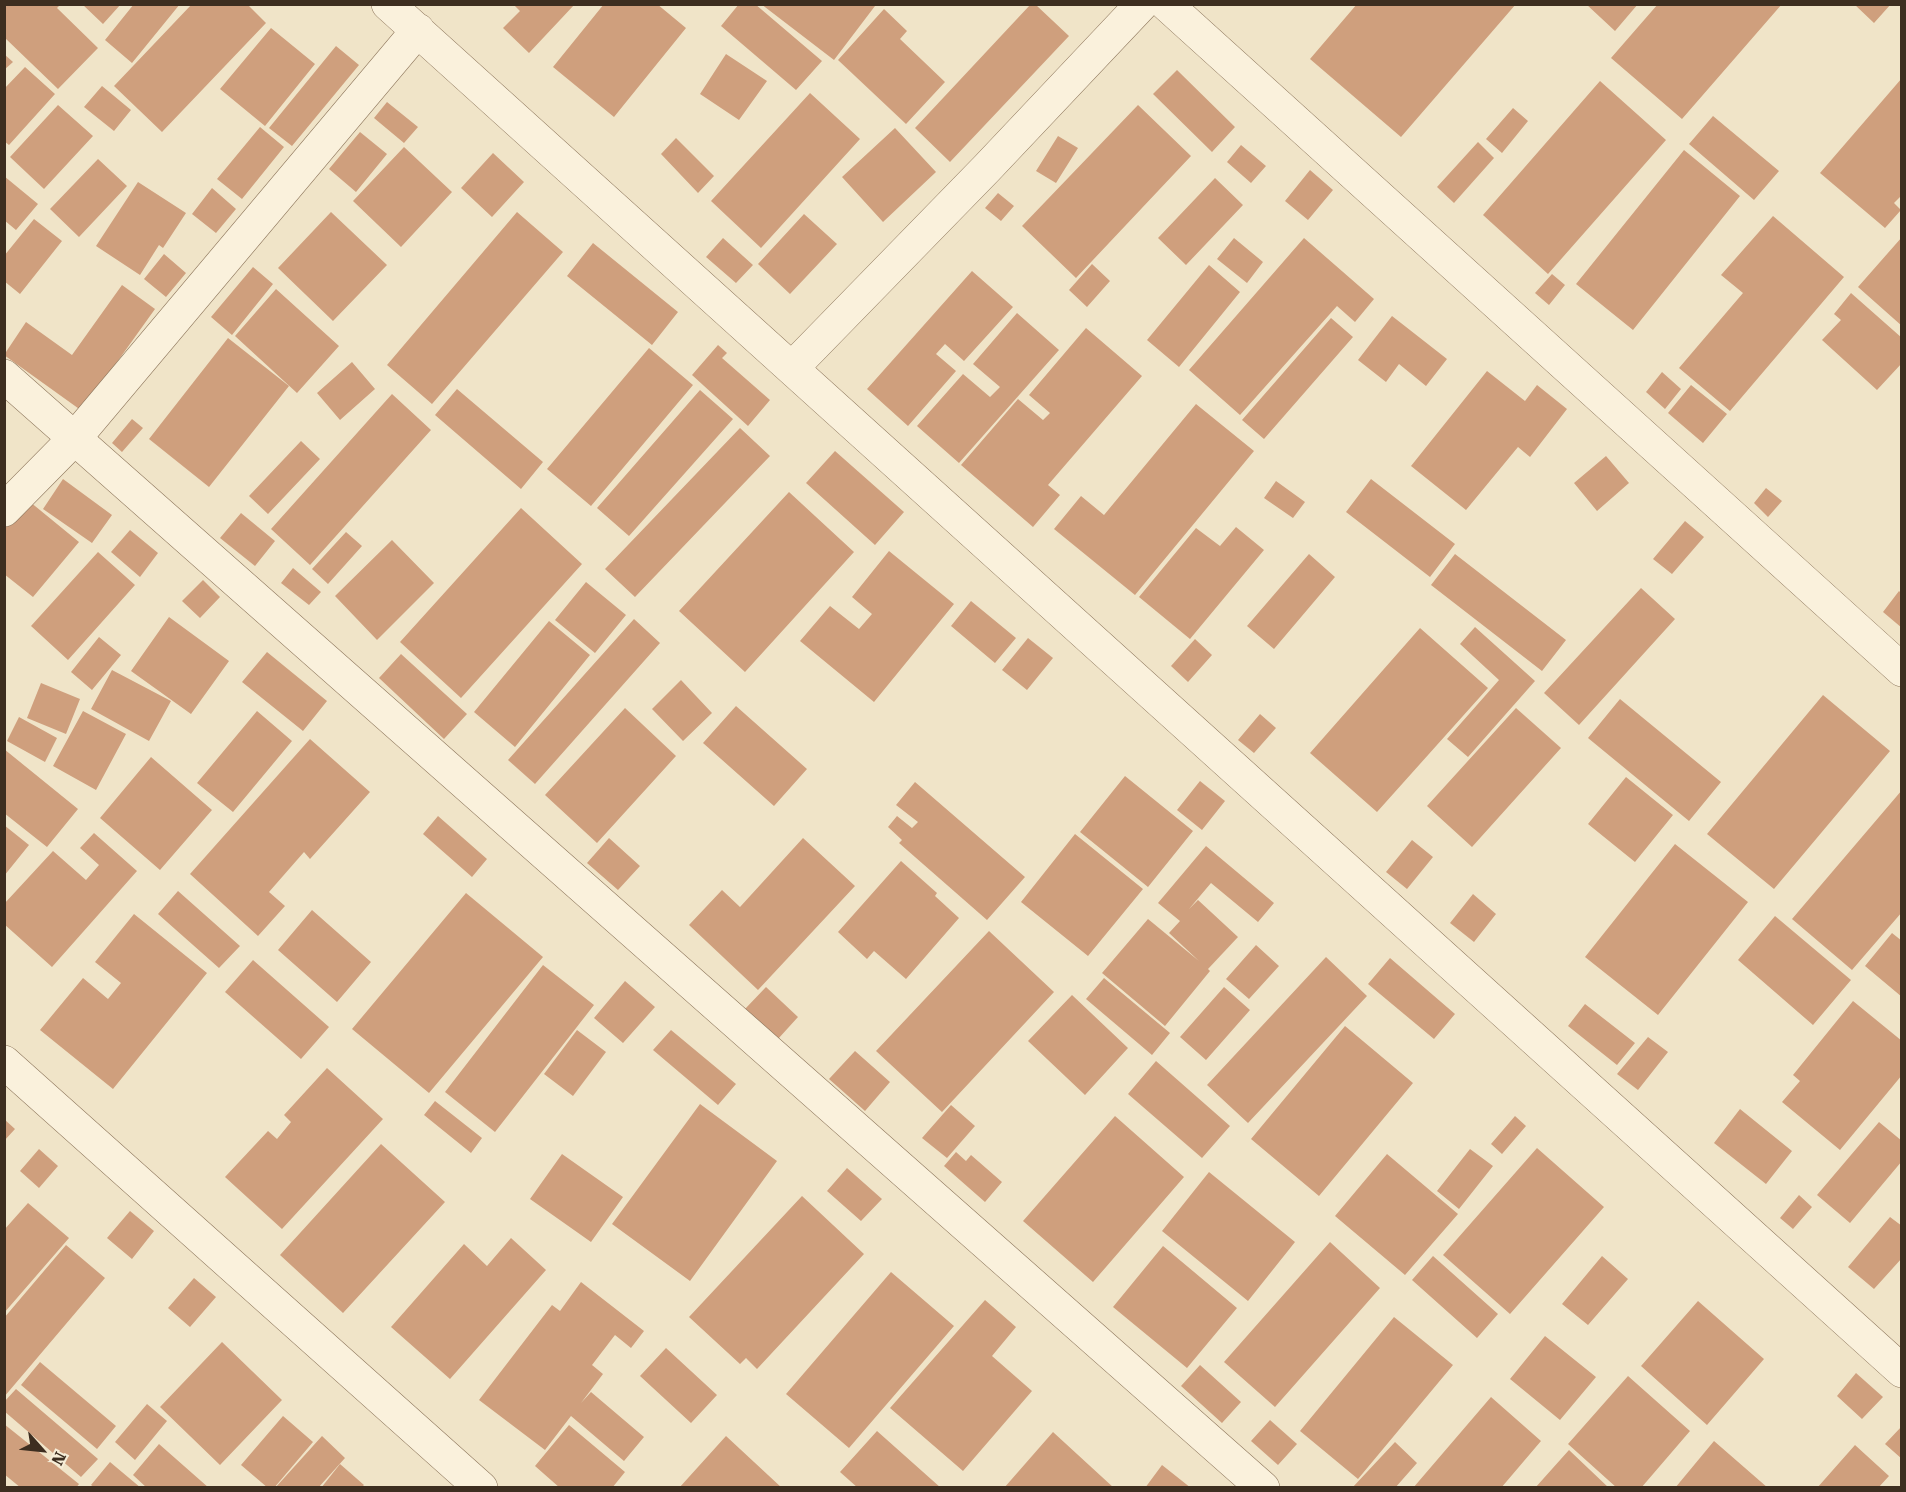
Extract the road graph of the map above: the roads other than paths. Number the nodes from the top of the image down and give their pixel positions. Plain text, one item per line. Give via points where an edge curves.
1 (388, 4) edge
2 (1142, 4) edge
3 (1166, 4) edge
4 (418, 30) junction
5 (792, 368) junction
6 (4, 376) edge
7 (75, 438) junction
8 (4, 510) edge
9 (1902, 670) edge
10 (4, 1062) edge
11 (1902, 1371) edge
12 (481, 1488) edge
13 (1263, 1488) edge

1 - 4 street
2 - 5 street
3 - 9 street
4 - 5 street
4 - 7 street
5 - 11 street
6 - 7 street
7 - 8 street
7 - 13 street
10 - 12 street

